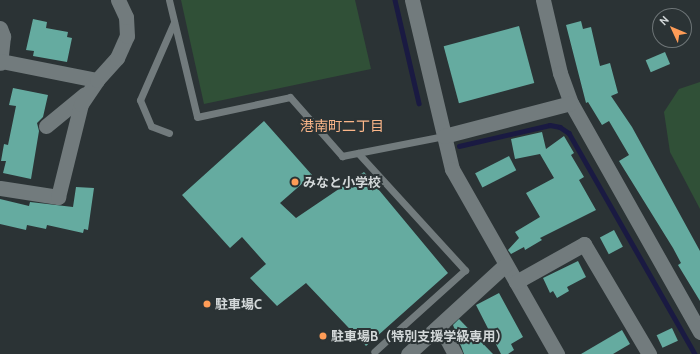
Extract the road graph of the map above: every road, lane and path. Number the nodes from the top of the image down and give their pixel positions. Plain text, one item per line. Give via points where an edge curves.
1 (118, 0) edge
2 (169, 0) edge
3 (412, 0) edge
4 (543, 0) edge
5 (174, 22) junction
6 (0, 28) edge
7 (0, 62) edge
8 (93, 86) junction
9 (571, 103) junction
10 (46, 126) dead end
11 (169, 133) dead end
12 (444, 136) junction
13 (358, 153) junction
14 (0, 188) edge
15 (505, 265) junction
16 (516, 282) junction
17 (440, 326) junction
18 (700, 332) edge
19 (374, 352) dead end
20 (408, 354) edge
21 (455, 354) edge
22 (558, 354) edge
23 (649, 354) edge

1 - 8 street via 126,17 127,36 117,58
2 - 5 lane
3 - 12 street
4 - 9 street via 560,73
5 - 11 lane via 140,100 151,126
5 - 13 lane via 198,117 290,97 342,156
6 - 7 street via 3,36
7 - 8 street
8 - 10 street
8 - 14 street via 81,104 58,197
9 - 12 street
9 - 18 street
12 - 13 lane
12 - 15 street via 452,170
13 - 19 lane via 465,270
15 - 16 street
15 - 17 street
16 - 22 street
16 - 23 street via 584,244
17 - 20 street
17 - 21 street

